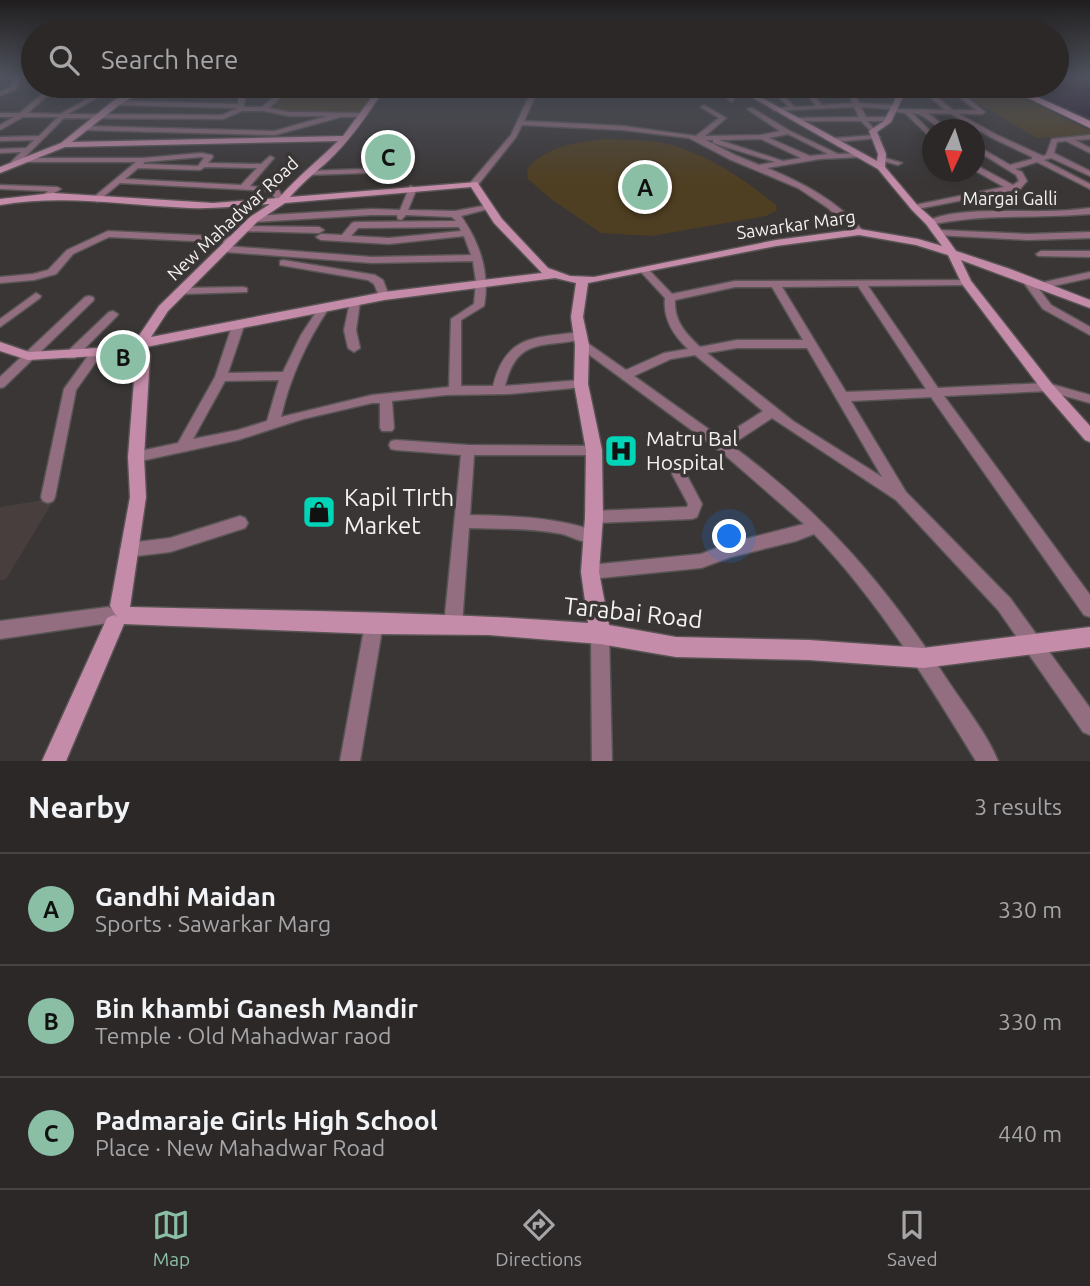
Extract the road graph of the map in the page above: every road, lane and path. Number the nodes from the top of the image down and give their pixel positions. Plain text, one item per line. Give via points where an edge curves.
1 (907, 112) edge
2 (922, 112) edge
3 (25, 113) edge
4 (66, 113) edge
5 (232, 113) edge
6 (282, 113) edge
7 (365, 113) edge
8 (524, 113) edge
9 (714, 113) edge
10 (756, 113) edge
11 (781, 113) edge
12 (812, 113) edge
13 (860, 113) edge
14 (891, 113) junction
15 (899, 113) edge
16 (939, 113) edge
17 (955, 113) junction
18 (968, 113) edge
19 (1063, 113) edge
20 (63, 114) junction
21 (102, 114) junction
22 (0, 115) edge
23 (22, 115) junction
24 (340, 115) junction
25 (363, 115) junction
26 (223, 117) junction
27 (821, 118) junction
28 (864, 118) junction
29 (797, 119) junction
30 (931, 119) edge
31 (519, 123) junction
32 (1090, 125) edge
33 (922, 126) edge
34 (0, 128) edge
35 (84, 128) junction
36 (817, 130) junction
37 (202, 131) junction
38 (788, 132) junction
39 (874, 134) junction
40 (773, 135) junction
41 (761, 136) junction
42 (41, 138) junction
43 (343, 138) junction
44 (698, 138) junction
45 (710, 138) junction
46 (1067, 138) junction
47 (1088, 138) edge
48 (0, 139) edge
49 (835, 139) junction
50 (205, 142) junction
51 (187, 143) junction
52 (64, 145) junction
53 (29, 150) junction
54 (0, 151) edge
55 (985, 152) edge
56 (1090, 152) edge
57 (194, 155) junction
58 (860, 155) junction
59 (837, 156) junction
60 (820, 157) junction
61 (270, 158) dead end
62 (1043, 158) junction
63 (242, 159) dead end
64 (810, 159) junction
65 (21, 160) junction
66 (144, 160) junction
67 (206, 162) junction
68 (786, 163) junction
69 (882, 163) junction
70 (898, 163) dead end
71 (9, 166) junction
72 (136, 166) junction
73 (263, 166) junction
74 (760, 167) junction
75 (1009, 168) junction
76 (0, 170) edge
77 (391, 170) dead end
78 (985, 172) edge
79 (308, 173) junction
80 (1090, 174) edge
81 (119, 181) junction
82 (474, 184) junction
83 (0, 187) edge
84 (244, 187) junction
85 (1090, 187) edge
86 (413, 188) junction
87 (1011, 188) junction
88 (47, 195) junction
89 (97, 199) junction
90 (281, 201) junction
91 (0, 202) edge
92 (488, 208) junction
93 (915, 208) junction
94 (1090, 211) edge
95 (403, 213) junction
96 (455, 214) junction
97 (254, 219) junction
98 (930, 222) junction
99 (397, 225) junction
100 (244, 229) junction
101 (464, 229) junction
102 (859, 232) junction
103 (939, 233) junction
104 (1090, 235) edge
105 (344, 238) junction
106 (386, 241) junction
107 (229, 244) junction
108 (952, 253) junction
109 (1041, 254) dead end
110 (1090, 254) edge
111 (478, 258) junction
112 (372, 260) junction
113 (283, 263) dead end
114 (645, 271) junction
115 (554, 275) junction
116 (1090, 275) edge
117 (1026, 279) junction
118 (0, 280) edge
119 (582, 282) junction
120 (966, 282) junction
121 (861, 283) junction
122 (775, 284) junction
123 (481, 285) junction
124 (1044, 285) junction
125 (243, 290) dead end
126 (181, 291) junction
127 (36, 296) dead end
128 (384, 296) junction
129 (670, 298) junction
130 (89, 299) dead end
131 (355, 302) junction
132 (1090, 304) edge
133 (324, 308) junction
134 (113, 314) dead end
135 (239, 323) junction
136 (0, 324) edge
137 (1090, 332) edge
138 (581, 341) junction
139 (811, 344) junction
140 (139, 345) junction
141 (0, 346) edge
142 (354, 348) dead end
143 (698, 351) junction
144 (97, 352) junction
145 (71, 355) junction
146 (28, 356) junction
147 (626, 375) junction
148 (286, 376) junction
149 (221, 377) junction
150 (0, 384) edge
151 (581, 384) junction
152 (1047, 387) junction
153 (498, 390) junction
154 (455, 391) junction
155 (935, 393) junction
156 (842, 397) junction
157 (386, 398) junction
158 (1090, 399) edge
159 (772, 412) junction
160 (272, 423) junction
161 (387, 428) dead end
162 (1090, 436) edge
163 (397, 445) dead end
164 (183, 446) junction
165 (719, 446) junction
166 (468, 450) junction
167 (594, 450) junction
168 (136, 457) junction
169 (679, 474) dead end
170 (901, 496) junction
171 (48, 497) dead end
172 (594, 517) junction
173 (462, 521) junction
174 (240, 523) dead end
175 (816, 526) junction
176 (593, 537) junction
177 (128, 550) junction
178 (590, 572) junction
179 (1090, 609) edge
180 (117, 616) junction
181 (374, 624) junction
182 (453, 625) junction
183 (1, 630) edge
184 (600, 634) junction
185 (1090, 637) edge
186 (1031, 644) junction
187 (923, 657) junction
188 (1090, 725) edge
189 (54, 761) edge
190 (350, 761) edge
191 (602, 761) edge
192 (988, 761) edge

1 - 33 street
2 - 30 street
3 - 23 street
4 - 20 street
5 - 26 street
6 - 24 street
7 - 25 street, New Mahadwar Road
8 - 31 street
9 - 44 street via 723,118
10 - 38 street
11 - 29 street
12 - 27 street
13 - 28 street
14 - 15 street
14 - 28 street
14 - 39 street
16 - 17 street
17 - 18 street
17 - 62 street
19 - 32 main road
20 - 21 street
20 - 23 street
20 - 42 street
21 - 26 street
21 - 35 street
22 - 23 street
23 - 34 street
24 - 25 street
24 - 37 street via 275,133
25 - 43 street, New Mahadwar Road
26 - 37 street
27 - 28 street
27 - 29 street
28 - 39 street
29 - 36 street
31 - 44 street
31 - 82 street via 514,136
35 - 37 street
35 - 52 street
36 - 38 street
36 - 49 street
37 - 51 street
38 - 40 street
38 - 59 street
39 - 49 street
39 - 69 street
40 - 41 street
40 - 60 street
41 - 45 street
41 - 64 street
42 - 48 street
42 - 53 street
43 - 50 street
43 - 79 street, New Mahadwar Road
44 - 45 street
44 - 74 street
45 - 68 street
46 - 47 street
46 - 56 street
46 - 62 street via 1052,140
49 - 58 street
50 - 51 street
50 - 57 street
51 - 52 street
52 - 65 street
53 - 54 street
53 - 71 street
55 - 75 street
57 - 66 street
57 - 67 street
58 - 59 street
58 - 69 street
59 - 60 street
60 - 64 street
61 - 73 street
62 - 75 street
62 - 80 street
62 - 85 street
63 - 67 street
64 - 68 street
65 - 66 street
65 - 71 street
66 - 72 street
67 - 72 street via 200,168 185,169
67 - 73 street
68 - 74 street
69 - 70 street
69 - 93 street
71 - 76 street
72 - 81 street
73 - 84 street
74 - 102 street via 815,194
75 - 87 street via 1023,181
77 - 79 street
78 - 87 street
79 - 90 street, New Mahadwar Road
81 - 84 street
81 - 89 street
82 - 86 street
82 - 92 street
83 - 88 street via 57,189
84 - 90 street via 272,190
86 - 90 street
86 - 95 street
87 - 93 street
88 - 89 street
88 - 91 street
89 - 90 street via 178,206
90 - 97 street, New Mahadwar Road
92 - 96 street
92 - 115 street via 538,264
93 - 98 street
94 - 98 street, Margai Galli via 956,215
95 - 96 street
95 - 97 street
95 - 99 street
96 - 101 street
97 - 100 street, New Mahadwar Road
98 - 103 street
99 - 101 street
99 - 105 street via 355,225
99 - 106 street
100 - 105 street
100 - 107 street, New Mahadwar Road
101 - 106 street
101 - 111 street
102 - 108 street, Sawarkar Marg
102 - 114 street, Sawarkar Marg via 776,243
103 - 104 street
103 - 108 street
105 - 106 street
106 - 112 street
107 - 112 street
107 - 118 street via 108,234 71,252 52,272
107 - 126 street, New Mahadwar Road
108 - 117 street, Sawarkar Marg
108 - 120 street
109 - 110 street
111 - 112 street
111 - 123 street
113 - 128 street via 371,277 379,282
114 - 119 street, Sawarkar Marg
114 - 129 street
115 - 119 street
115 - 123 street
116 - 124 street
117 - 124 street, Sawarkar Marg
117 - 137 street via 1047,307
119 - 138 street via 577,317
120 - 121 street
120 - 152 street
121 - 122 street
121 - 155 street
122 - 129 street via 735,284
122 - 139 street
123 - 128 street
123 - 154 street via 479,306 456,319
124 - 132 street, Sawarkar Marg
125 - 126 street
126 - 140 street, New Mahadwar Road
127 - 136 street
128 - 131 street
129 - 143 street via 669,312 680,335
130 - 146 street
131 - 133 street
131 - 142 street via 350,330
133 - 135 street
133 - 148 street
134 - 145 street
135 - 140 street
135 - 149 street
138 - 147 street
138 - 151 street
138 - 153 street via 518,347 505,363
139 - 143 street via 737,344
139 - 156 street
140 - 144 street
140 - 168 street via 143,383
141 - 146 street
143 - 147 street via 668,356
143 - 159 street
144 - 145 street
144 - 171 street via 70,389
145 - 146 street
146 - 150 street
147 - 165 street
148 - 149 street
148 - 160 street
149 - 164 street
151 - 153 street
151 - 167 street
152 - 155 street
152 - 158 street
152 - 162 street
153 - 154 street
154 - 157 street
155 - 156 street
155 - 179 street
156 - 170 street
157 - 160 street
157 - 161 street
159 - 165 street
159 - 170 street
160 - 164 street
163 - 166 street
164 - 168 street
165 - 175 street
166 - 167 street
166 - 173 street
167 - 172 street
168 - 177 street via 138,497
169 - 172 street via 695,504 692,513
170 - 186 street via 1004,604
172 - 176 street
173 - 176 street via 533,523
173 - 182 street
174 - 177 street via 170,545
175 - 178 street via 701,561
175 - 187 street
176 - 178 street
177 - 180 street
178 - 184 street
180 - 181 street, Tarabai Road
180 - 183 street
180 - 189 street
181 - 182 street, Tarabai Road
181 - 190 street
182 - 184 street, Tarabai Road
184 - 187 street, Tarabai Road via 676,647
184 - 191 street
185 - 186 street, Tarabai Road
186 - 187 street, Tarabai Road
186 - 188 street
187 - 192 street

